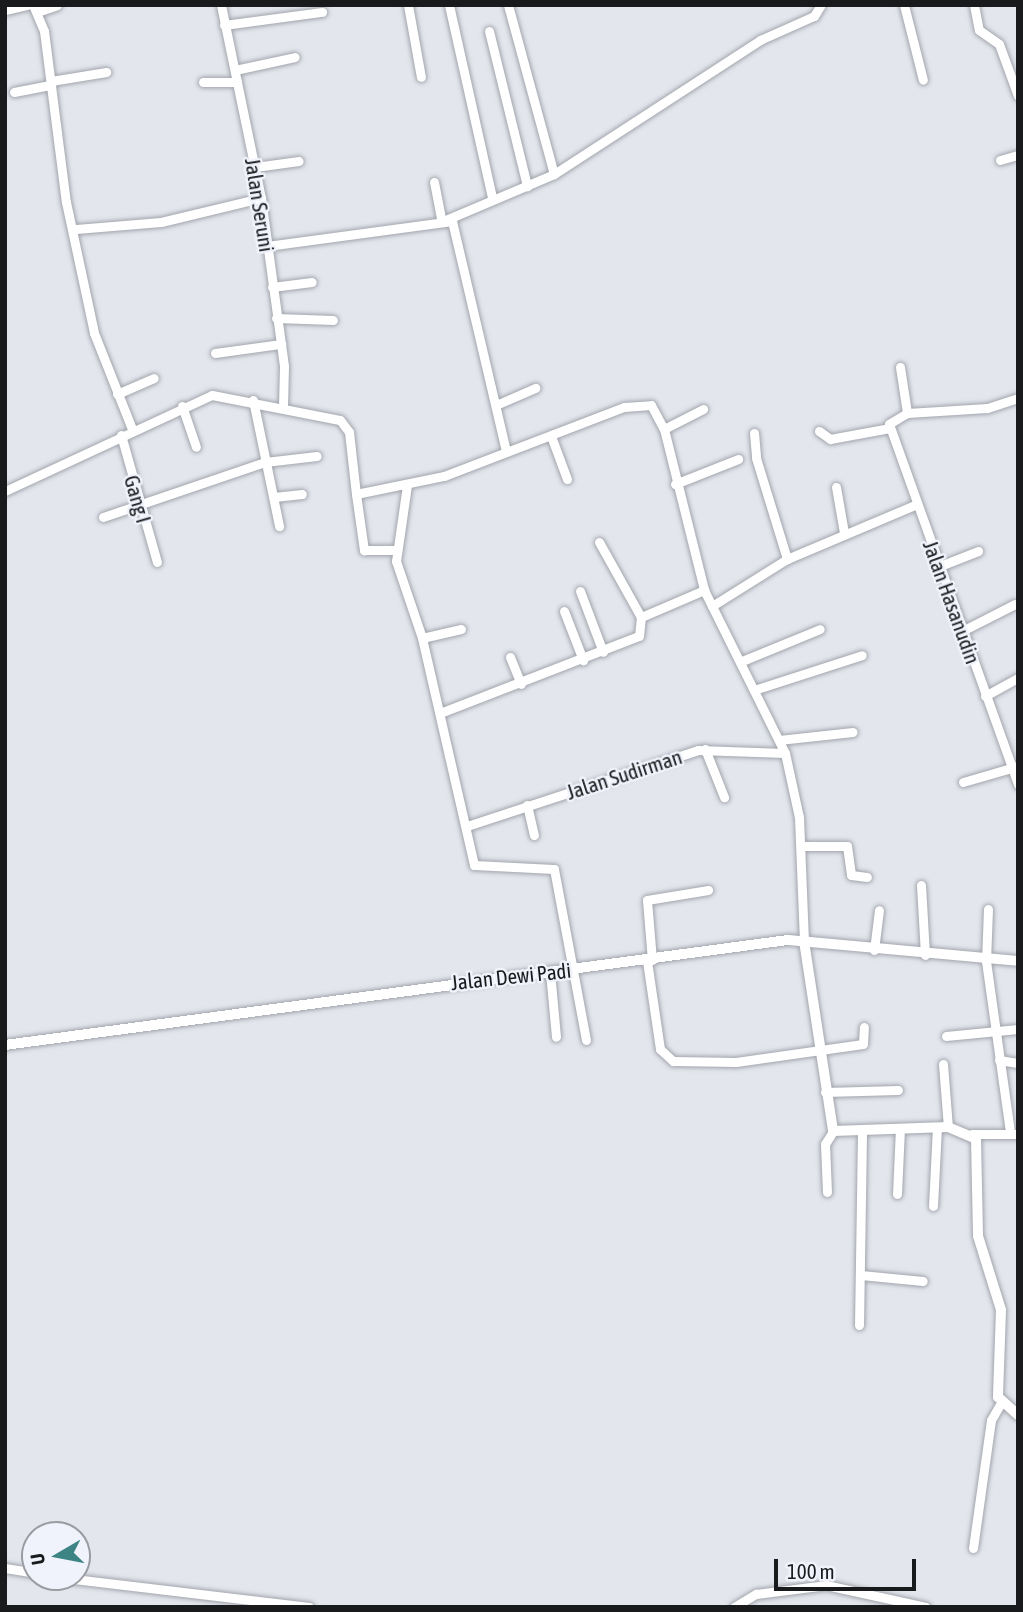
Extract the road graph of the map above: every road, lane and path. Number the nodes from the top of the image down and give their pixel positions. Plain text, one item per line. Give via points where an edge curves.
1 (27, 5) edge
2 (57, 5) edge
3 (221, 5) edge
4 (408, 5) edge
5 (449, 5) edge
6 (508, 5) edge
7 (821, 5) edge
8 (904, 5) edge
9 (974, 5) edge
10 (37, 8) edge
11 (5, 10) edge
12 (322, 12) dead end
13 (224, 25) junction
14 (489, 31) dead end
15 (295, 57) dead end
16 (235, 70) junction
17 (106, 72) dead end
18 (421, 77) dead end
19 (923, 80) dead end
20 (202, 82) dead end
21 (237, 82) junction
22 (51, 83) junction
23 (14, 92) dead end
24 (1018, 96) edge
25 (1018, 155) edge
26 (1000, 160) dead end
27 (299, 161) dead end
28 (255, 167) junction
29 (554, 174) junction
30 (434, 182) dead end
31 (527, 186) junction
32 (492, 197) junction
33 (261, 198) junction
34 (444, 218) junction
35 (76, 229) junction
36 (267, 246) junction
37 (312, 282) dead end
38 (272, 287) junction
39 (276, 317) junction
40 (333, 320) dead end
41 (281, 344) junction
42 (215, 353) dead end
43 (900, 367) dead end
44 (154, 378) dead end
45 (535, 388) dead end
46 (117, 394) junction
47 (1018, 398) edge
48 (253, 400) junction
49 (496, 405) junction
50 (182, 406) junction
51 (283, 407) junction
52 (703, 409) dead end
53 (907, 413) junction
54 (890, 423) junction
55 (132, 429) junction
56 (664, 429) junction
57 (819, 431) dead end
58 (754, 433) dead end
59 (121, 435) junction
60 (551, 436) junction
61 (196, 447) dead end
62 (506, 451) junction
63 (317, 456) dead end
64 (738, 458) dead end
65 (265, 462) junction
66 (567, 480) dead end
67 (675, 484) junction
68 (407, 485) junction
69 (836, 487) dead end
70 (5, 491) edge
71 (302, 494) dead end
72 (356, 494) junction
73 (274, 497) junction
74 (915, 505) junction
75 (140, 508) junction
76 (103, 517) dead end
77 (279, 526) dead end
78 (844, 533) junction
79 (599, 541) dead end
80 (395, 550) junction
81 (978, 551) dead end
82 (787, 559) junction
83 (157, 562) dead end
84 (940, 566) junction
85 (704, 590) junction
86 (580, 592) dead end
87 (1015, 604) dead end
88 (712, 606) junction
89 (564, 611) dead end
90 (641, 617) junction
91 (461, 629) dead end
92 (820, 629) dead end
93 (964, 630) junction
94 (422, 638) junction
95 (603, 652) junction
96 (862, 655) dead end
97 (510, 657) dead end
98 (583, 660) junction
99 (742, 661) junction
100 (1018, 678) edge
101 (521, 684) junction
102 (757, 689) junction
103 (985, 696) junction
104 (440, 713) junction
105 (853, 732) dead end
106 (779, 740) junction
107 (705, 749) junction
108 (785, 753) junction
109 (1013, 767) edge
110 (963, 782) dead end
111 (1018, 785) edge
112 (724, 797) dead end
113 (527, 805) junction
114 (467, 826) junction
115 (534, 835) dead end
116 (801, 846) junction
117 (867, 877) dead end
118 (921, 886) dead end
119 (708, 890) dead end
120 (988, 909) dead end
121 (879, 911) dead end
122 (804, 941) junction
123 (874, 950) junction
124 (925, 956) junction
125 (650, 961) junction
126 (986, 961) junction
127 (1018, 961) edge
128 (576, 969) junction
129 (550, 972) junction
130 (864, 1027) dead end
131 (1018, 1029) edge
132 (994, 1031) junction
133 (946, 1036) dead end
134 (556, 1037) dead end
135 (586, 1040) dead end
136 (5, 1045) edge
137 (818, 1051) junction
138 (999, 1060) junction
139 (1018, 1063) edge
140 (943, 1064) dead end
141 (898, 1090) dead end
142 (825, 1092) junction
143 (942, 1128) junction
144 (900, 1129) junction
145 (833, 1131) junction
146 (862, 1133) junction
147 (1014, 1133) edge
148 (972, 1134) junction
149 (827, 1192) dead end
150 (897, 1194) dead end
151 (933, 1206) dead end
152 (861, 1275) junction
153 (923, 1281) dead end
154 (859, 1325) dead end
155 (1001, 1403) junction
156 (1018, 1415) edge
157 (973, 1548) dead end
158 (91, 1581) edge
159 (309, 1607) edge
160 (734, 1607) edge
161 (926, 1607) edge

1 - 11 street
2 - 10 street
3 - 13 street, Jalan Seruni
4 - 18 street
5 - 32 street
6 - 29 street
7 - 29 street
8 - 19 street
9 - 24 street via 979,30 999,44
10 - 22 street
12 - 13 street
13 - 16 street, Jalan Seruni
14 - 31 street
15 - 16 street
16 - 21 street, Jalan Seruni
17 - 22 street
20 - 21 street
21 - 28 street, Jalan Seruni
22 - 23 street
22 - 35 street via 66,202
25 - 26 street
27 - 28 street
28 - 33 street, Jalan Seruni
29 - 31 street
30 - 34 street
31 - 32 street
32 - 34 street
33 - 35 street via 161,222
33 - 36 street, Jalan Seruni
34 - 36 street
34 - 49 street via 455,224
35 - 46 street via 94,333
36 - 38 street, Jalan Seruni
37 - 38 street
38 - 39 street, Jalan Seruni
39 - 40 street
39 - 41 street, Jalan Seruni
41 - 42 street
41 - 51 street, Jalan Seruni
43 - 53 street
44 - 46 street
45 - 49 street
46 - 55 street
47 - 53 street via 986,408
48 - 50 street via 212,395
48 - 51 street
48 - 65 street
49 - 62 street
50 - 55 street
50 - 61 street
51 - 72 street via 330,417 347,427
52 - 56 street
53 - 54 street
54 - 57 street via 830,439
54 - 74 street, Jalan Hasanudin
55 - 59 street
56 - 60 street via 654,408 642,402
56 - 67 street
58 - 82 street via 756,458
59 - 70 street
59 - 75 street, Gang I
60 - 62 street
60 - 66 street
62 - 68 street
63 - 65 street
64 - 67 street
65 - 73 street
65 - 75 street
67 - 85 street
68 - 72 street
68 - 80 street
69 - 78 street
71 - 73 street
72 - 80 street via 364,550
73 - 77 street
74 - 78 street
74 - 84 street, Jalan Hasanudin
75 - 76 street
75 - 83 street, Gang I
78 - 82 street
79 - 90 street
80 - 94 street via 404,596
81 - 84 street
82 - 88 street
84 - 93 street, Jalan Hasanudin
85 - 88 street
85 - 90 street
86 - 95 street
87 - 93 street
88 - 99 street
89 - 98 street
90 - 95 street via 639,636
91 - 94 street
92 - 99 street
93 - 103 street, Jalan Hasanudin
94 - 104 street
95 - 98 street
96 - 102 street
97 - 101 street
98 - 101 street
99 - 102 street
100 - 103 street
101 - 104 street
102 - 106 street
103 - 109 street, Jalan Hasanudin
104 - 114 street
105 - 106 street
106 - 108 street
107 - 108 street, Jalan Sudirman
107 - 112 street
107 - 113 street, Jalan Sudirman
108 - 116 street
109 - 110 street
109 - 111 street, Jalan Hasanudin
113 - 114 street, Jalan Sudirman
113 - 115 street
114 - 128 street via 477,868 554,869
116 - 117 street via 847,846 850,875
116 - 122 street
118 - 124 street
119 - 125 street via 647,900
120 - 126 street
121 - 123 street
122 - 123 street, Jalan Dewi Padi
122 - 125 street, Jalan Dewi Padi
122 - 137 street
123 - 124 street, Jalan Dewi Padi
124 - 126 street, Jalan Dewi Padi
125 - 128 street, Jalan Dewi Padi
125 - 137 street via 666,1059 736,1062
126 - 127 street, Jalan Dewi Padi
126 - 132 street
128 - 129 street, Jalan Dewi Padi
128 - 135 street
129 - 134 street
129 - 136 street, Jalan Dewi Padi
130 - 137 street via 864,1043
131 - 132 street
132 - 133 street
132 - 138 street
137 - 142 street
138 - 139 street
138 - 147 street
140 - 143 street
141 - 142 street
142 - 145 street
143 - 144 street
143 - 148 street
143 - 151 street
144 - 146 street
144 - 150 street
145 - 146 street
145 - 149 street via 825,1144
146 - 152 street
147 - 148 street
148 - 155 street via 978,1145 978,1236 1001,1310
152 - 153 street
152 - 154 street
155 - 156 street
155 - 157 street via 991,1420
158 - 159 street
160 - 161 street via 756,1594 826,1585

